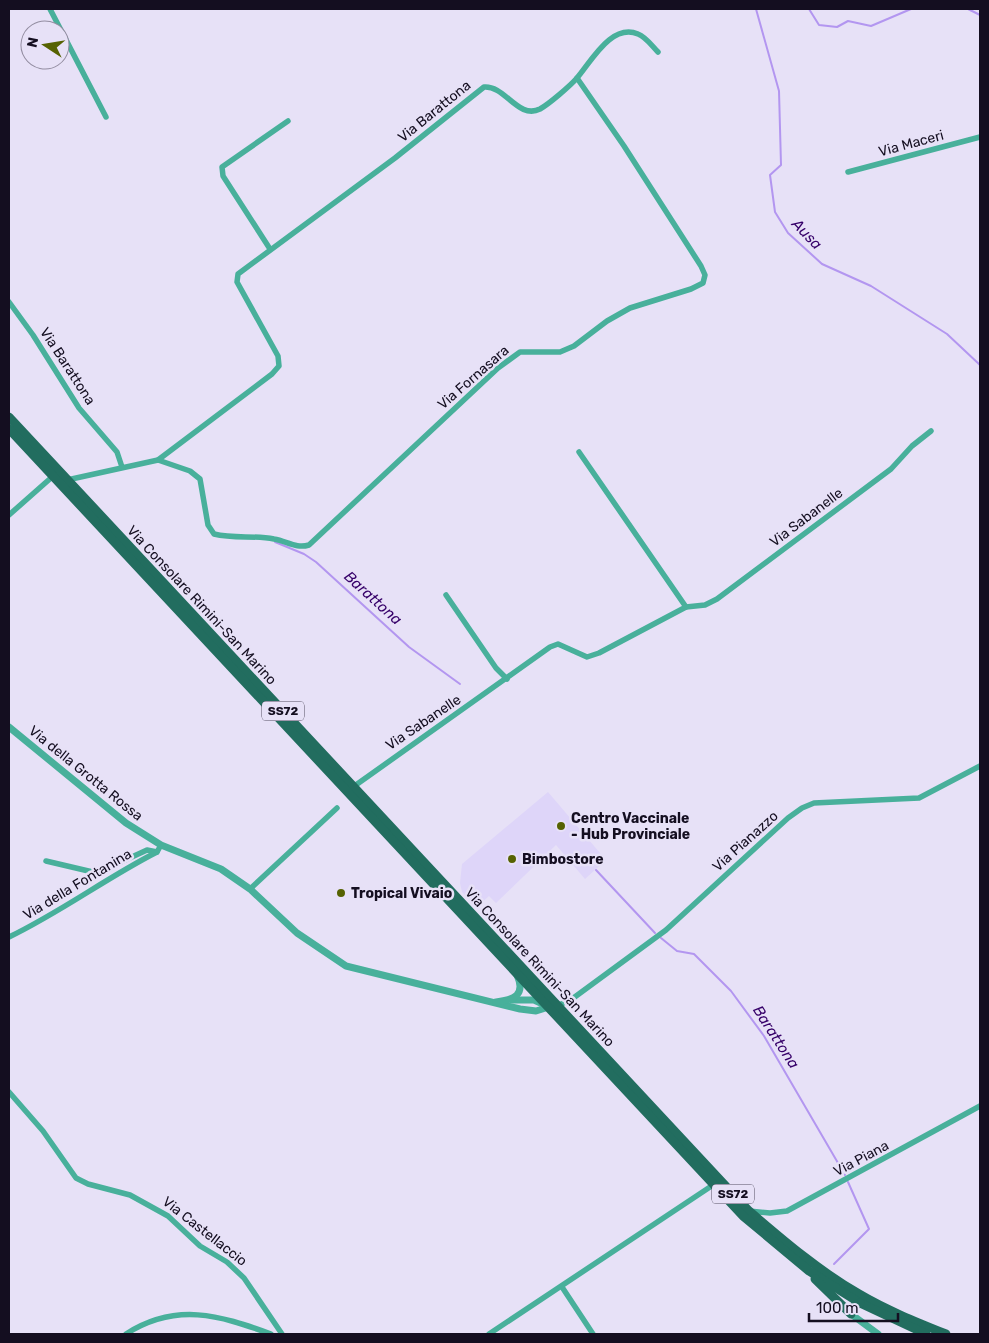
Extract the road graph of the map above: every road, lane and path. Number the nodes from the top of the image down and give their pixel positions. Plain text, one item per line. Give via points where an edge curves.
1 (50, 9) edge
2 (658, 52) dead end
3 (577, 78) junction
4 (106, 116) dead end
5 (288, 121) dead end
6 (980, 137) edge
7 (848, 172) dead end
8 (270, 250) junction
9 (9, 302) edge
10 (9, 417) edge
11 (9, 429) edge
12 (931, 431) dead end
13 (579, 452) dead end
14 (158, 460) junction
15 (122, 467) junction
16 (52, 477) junction
17 (67, 480) junction
18 (9, 514) edge
19 (446, 595) dead end
20 (686, 607) junction
21 (507, 679) junction
22 (9, 726) edge
23 (980, 766) edge
24 (353, 787) junction
25 (336, 808) dead end
26 (159, 848) junction
27 (46, 861) dead end
28 (250, 889) junction
29 (9, 937) edge
30 (516, 974) junction
31 (510, 1000) junction
32 (494, 1002) junction
33 (547, 1006) junction
34 (558, 1006) junction
35 (9, 1092) edge
36 (980, 1106) edge
37 (713, 1185) junction
38 (749, 1211) junction
39 (809, 1271) junction
40 (562, 1287) junction
41 (855, 1308) junction
42 (126, 1334) edge
43 (271, 1334) edge
44 (282, 1334) edge
45 (489, 1334) edge
46 (593, 1334) edge
47 (874, 1334) edge
48 (926, 1334) edge
49 (946, 1334) edge

1 - 4 street
2 - 3 street, Via Barattona via 638,34 618,35 594,55
3 - 8 street, Via Barattona via 539,110 528,112 500,90 484,87
3 - 14 street, Via Fornasara via 701,266 705,275 703,282 691,289 630,308 560,352 520,352 498,368 388,473 302,547 274,539 214,534 208,525 200,479 190,471
5 - 8 street via 222,167 223,176
6 - 7 street, Via Maceri
8 - 14 street, Via Barattona via 238,274 237,282 278,356 279,366
9 - 15 street, Via Barattona via 79,408 117,452
10 - 17 main road, Via Consolare Rimini-San Marino / SS72
11 - 16 main road, Via Consolare Rimini-San Marino / SS72
12 - 20 street, Via Sabanelle via 891,469 717,600
13 - 20 street
14 - 15 street, Via Barattona
15 - 17 street, Via Barattona
16 - 17 street
16 - 18 street
16 - 30 main road, Via Consolare Rimini-San Marino / SS72
17 - 24 main road, Via Consolare Rimini-San Marino / SS72
19 - 21 street
20 - 21 street, Via Sabanelle via 587,657 558,644 550,647
21 - 24 street, Via Sabanelle
22 - 26 street, Via della Grotta Rossa
23 - 34 street, Via Pianazzo via 919,798 814,804 802,808 666,930
24 - 34 main road, Via Consolare Rimini-San Marino / SS72
25 - 28 street
26 - 27 street, Via della Fontanina via 147,850 97,873
26 - 28 street, Via della Grotta Rossa via 220,869
26 - 29 street, Via della Fontanina via 102,881 69,905
28 - 32 street, Via della Grotta Rossa via 297,933 346,966
30 - 31 street via 521,986 519,993
30 - 33 main road, Via Consolare Rimini-San Marino / SS72
31 - 32 street, Via della Grotta Rossa
31 - 33 street, Via della Grotta Rossa via 534,1000
32 - 33 street, Via della Grotta Rossa via 536,1011
33 - 34 street
33 - 37 main road, Via Consolare Rimini-San Marino / SS72
34 - 38 main road, Via Consolare Rimini-San Marino / SS72
35 - 44 street, Via Castellaccio via 43,1131 76,1178 130,1195 168,1216 200,1246 227,1262 244,1278
36 - 38 street, Via Piana via 787,1211
37 - 39 main road, Via Consolare Rimini-San Marino / SS72 via 743,1216
37 - 40 street
38 - 49 main road, Via Consolare Rimini-San Marino / SS72 via 794,1250 858,1294
39 - 41 main road, Via Consolare Rimini-San Marino / SS72
39 - 41 main road via 827,1292
40 - 45 street
40 - 46 street
41 - 47 street
41 - 48 main road, Via Consolare Rimini-San Marino / SS72
42 - 43 street via 155,1319 180,1313 239,1323

